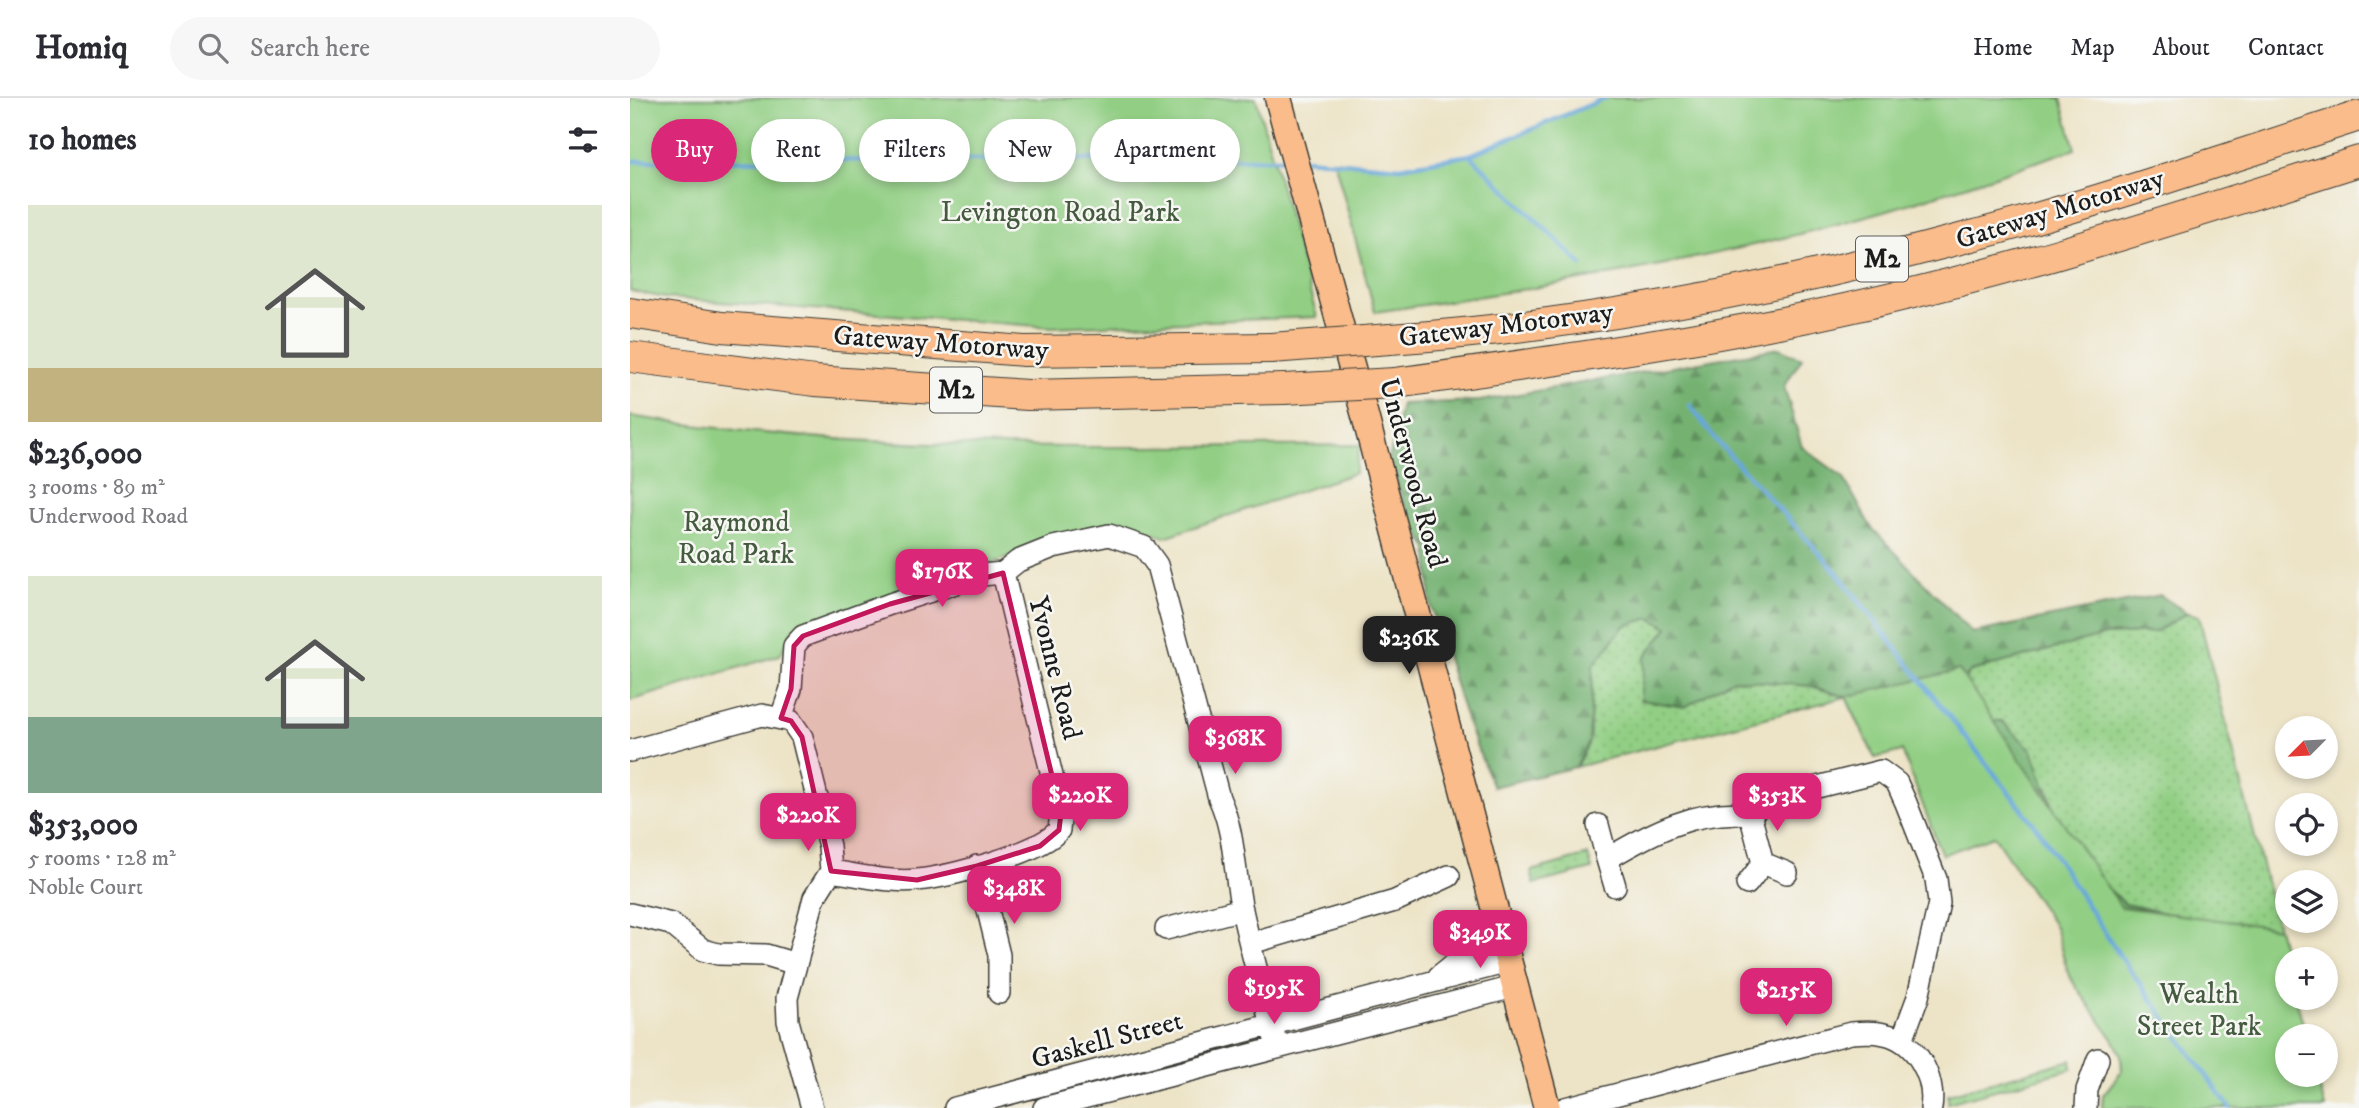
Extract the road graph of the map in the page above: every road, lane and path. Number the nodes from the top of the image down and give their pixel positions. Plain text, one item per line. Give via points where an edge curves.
1 (1281, 108) edge
2 (2359, 116) edge
3 (2359, 161) edge
4 (630, 313) edge
5 (630, 357) edge
6 (1003, 573) junction
7 (781, 718) junction
8 (630, 751) edge
9 (1750, 814) junction
10 (1598, 825) dead end
11 (1607, 859) junction
12 (1763, 863) junction
13 (977, 866) junction
14 (831, 871) junction
15 (1787, 873) dead end
16 (1449, 876) dead end
17 (1747, 884) dead end
18 (1615, 886) dead end
19 (1242, 909) junction
20 (630, 914) edge
21 (1499, 928) junction
22 (1166, 929) dead end
23 (1251, 943) junction
24 (796, 964) junction
25 (1511, 975) junction
26 (1435, 980) junction
27 (999, 993) dead end
28 (1272, 1026) junction
29 (1902, 1040) junction
30 (1278, 1047) junction
31 (2098, 1059) dead end
32 (990, 1104) edge
33 (812, 1108) edge
34 (955, 1108) edge
35 (1044, 1108) edge
36 (1547, 1108) edge
37 (1565, 1108) edge
38 (1931, 1108) edge
39 (2086, 1108) edge

1 - 21 main road, Underwood Road
2 - 4 highway, Gateway Motorway / M2, bridge via 1966,238 1827,273 1593,316 1462,334 1271,348 1024,351 722,327
3 - 5 highway, Gateway Motorway / M2, bridge via 2094,246 1926,290 1629,350 1395,383 1028,395 816,381
6 - 7 street via 916,595 803,636 794,646 791,689
6 - 13 street, Yvonne Road via 1061,813 1059,830 1051,839
6 - 19 street via 1018,561 1053,547 1109,535 1144,547 1157,565 1231,829
7 - 8 street via 762,715
7 - 14 street via 791,720 802,737
9 - 11 street via 1725,811 1655,830
9 - 12 street
9 - 29 street via 1769,799 1881,771 1897,783 1936,879 1939,903 1918,997
10 - 11 street
11 - 18 street
12 - 15 street
12 - 17 street
13 - 14 street, Yvonne Road via 918,880
13 - 27 street via 999,955
14 - 24 street via 814,898
16 - 23 street via 1395,901
19 - 22 street
19 - 23 street
20 - 24 street via 671,924 703,950 766,955
21 - 25 main road, Underwood Road
21 - 26 street, Gaskell Street
23 - 28 street
24 - 33 street via 787,998 788,1021
25 - 26 street, Gaskell Street
25 - 30 street, Gaskell Street
25 - 36 main road, Underwood Road
26 - 28 street, Gaskell Street
28 - 30 street
28 - 32 street, Gaskell Street
29 - 37 street via 1885,1034 1851,1033
29 - 38 street via 1925,1068
30 - 35 street, Gaskell Street
31 - 39 street
32 - 34 street, Gaskell Street

